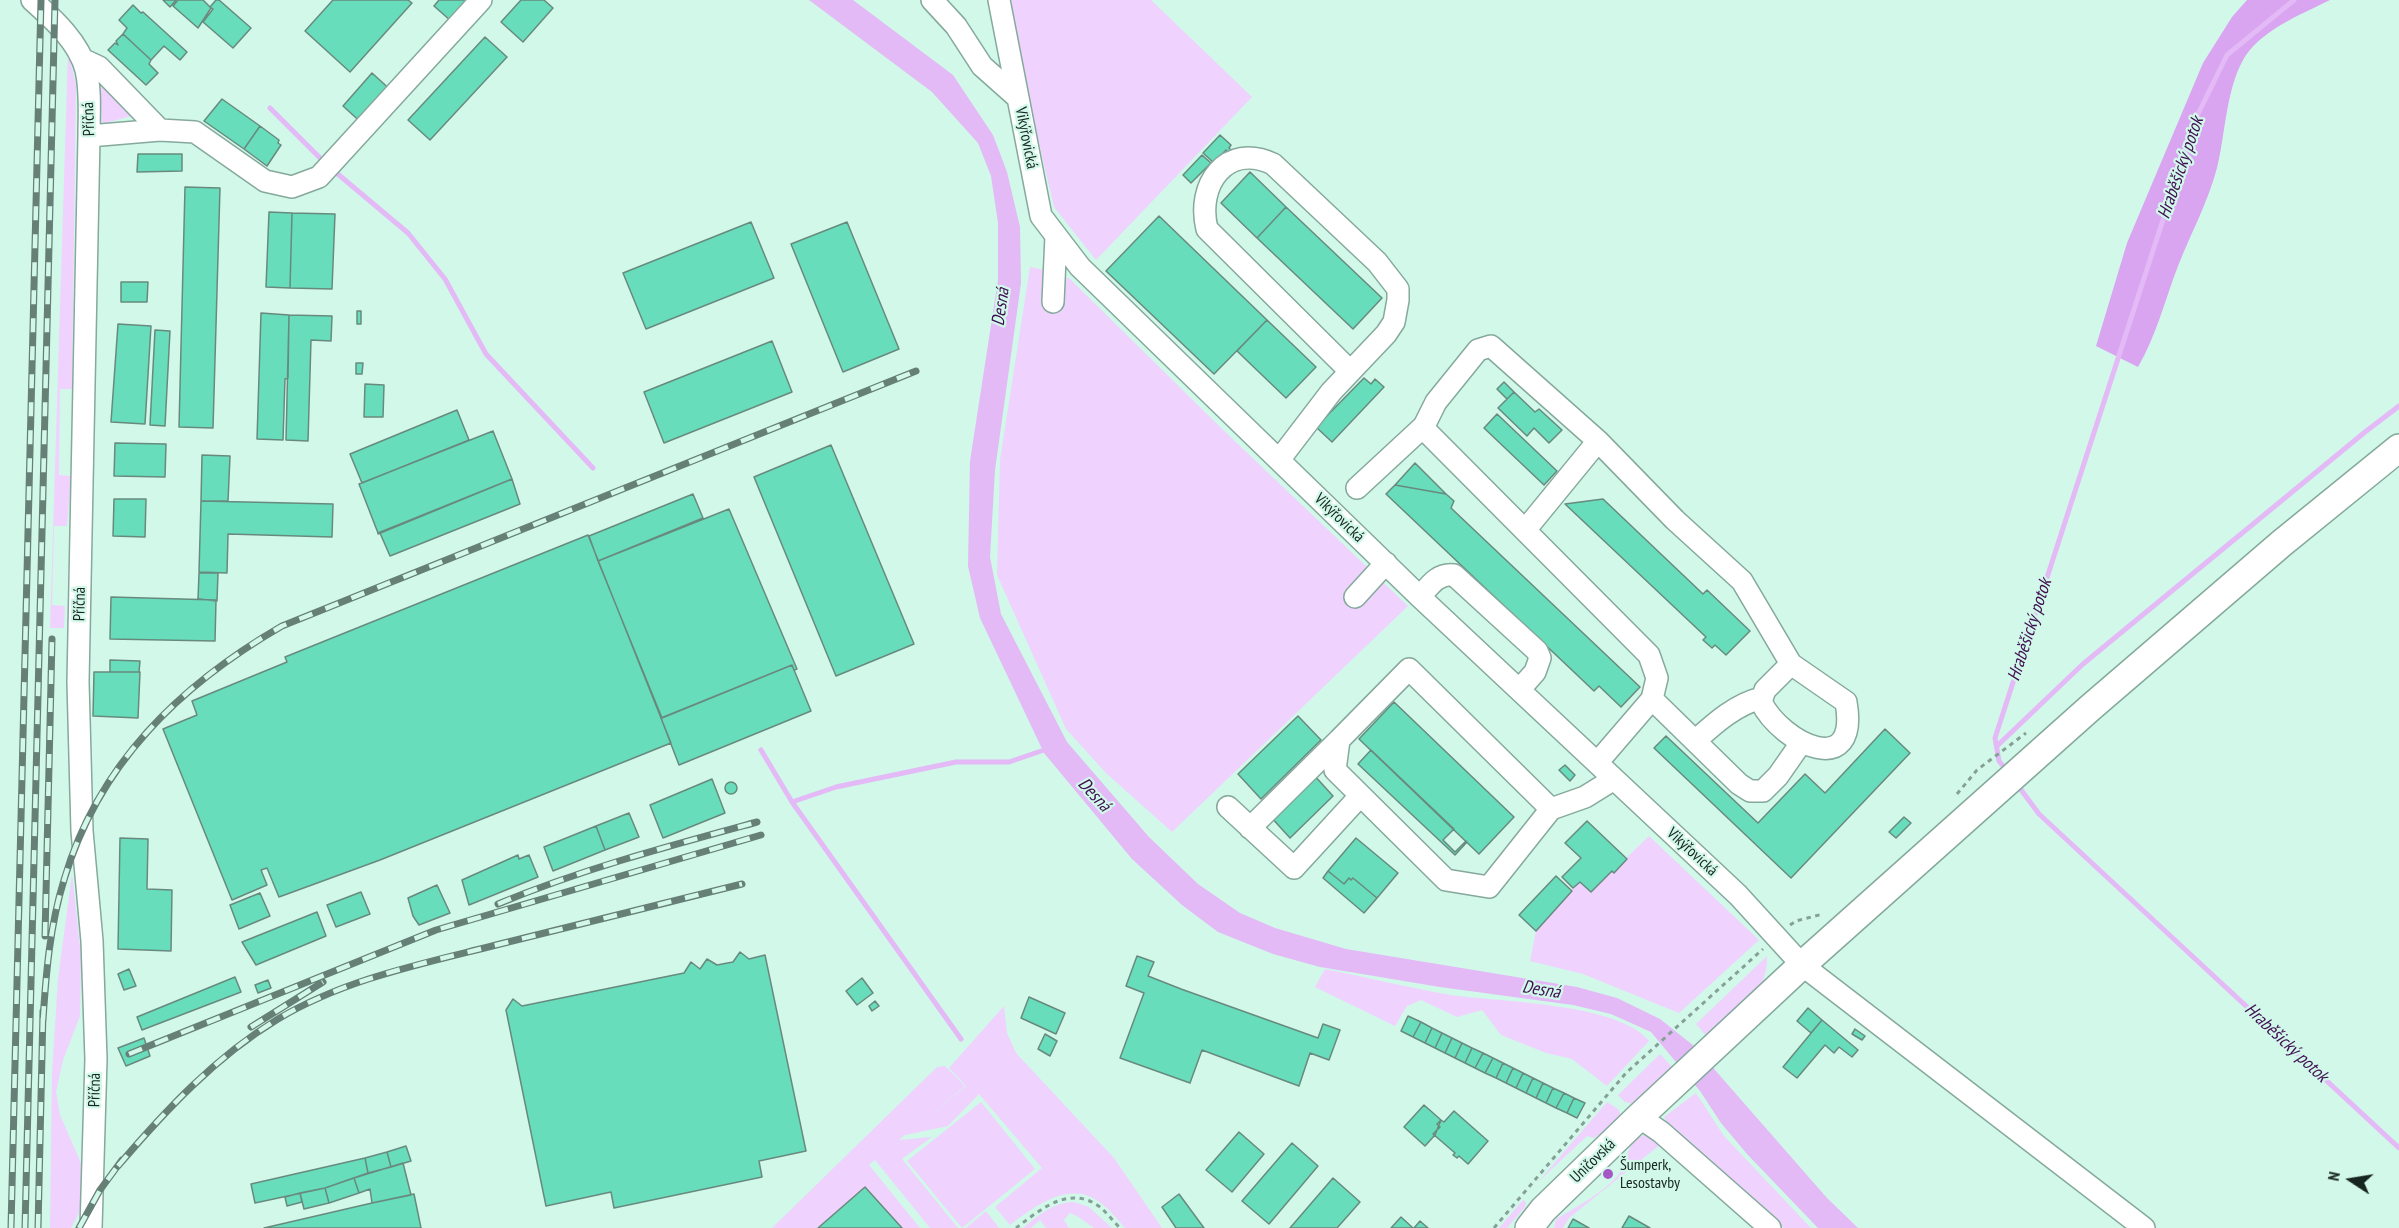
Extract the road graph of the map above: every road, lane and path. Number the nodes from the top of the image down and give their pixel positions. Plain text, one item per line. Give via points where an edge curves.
1 (32, 0) edge
2 (481, 0) edge
3 (933, 0) edge
4 (999, 0) edge
5 (82, 59) junction
6 (1018, 98) junction
7 (160, 130) junction
8 (89, 136) junction
9 (1056, 236) junction
10 (1053, 302) dead end
11 (1350, 371) junction
12 (1424, 426) junction
13 (1598, 441) junction
14 (2399, 448) edge
15 (1280, 460) junction
16 (1357, 488) dead end
17 (1526, 530) junction
18 (1386, 563) junction
19 (1354, 597) dead end
20 (1420, 597) junction
21 (1791, 664) junction
22 (1520, 689) junction
23 (1762, 698) junction
24 (1652, 699) junction
25 (1339, 740) junction
26 (1695, 741) junction
27 (1801, 743) junction
28 (2019, 754) junction
29 (1987, 762) dead end
30 (1597, 763) junction
31 (1614, 779) junction
32 (1360, 796) junction
33 (1228, 807) dead end
34 (1551, 809) junction
35 (1250, 828) junction
36 (1776, 938) junction
37 (1802, 965) junction
38 (1639, 1117) junction
39 (92, 1228) edge
40 (1016, 1228) edge
41 (1119, 1228) edge
42 (1494, 1228) edge
43 (1529, 1228) edge
44 (1770, 1228) edge
45 (2144, 1228) edge

1 - 5 street, Příčná via 66,35
2 - 7 street via 319,177 292,187 265,181 195,132
3 - 6 street via 982,66
4 - 6 street, Vikýřovická
5 - 7 street via 99,68
5 - 8 street, Příčná
6 - 9 street, Vikýřovická via 1041,216
7 - 8 street
8 - 39 street, Příčná via 78,682 82,831 92,941 96,1059
9 - 10 street
9 - 15 street, Vikýřovická via 1080,267
11 - 11 street via 1394,322 1398,288 1377,262 1274,164 1249,156 1228,162 1207,194 1203,208 1207,229
11 - 15 street
12 - 13 street via 1436,402 1478,350 1491,346
12 - 16 street
12 - 17 street
13 - 17 street
13 - 21 street via 1743,581
14 - 28 main road, Uničovská
15 - 18 street, Vikýřovická
17 - 24 street via 1649,655 1657,678
18 - 19 street
18 - 20 street, Vikýřovická
20 - 22 street, Vikýřovická
20 - 22 street via 1438,578 1454,575 1536,651 1540,658
21 - 23 street
21 - 27 street via 1846,702 1849,720 1842,742 1831,748 1814,749
22 - 30 street, Vikýřovická
23 - 26 street via 1749,701
23 - 27 street via 1767,714
24 - 26 street
24 - 30 street
25 - 32 street via 1335,770
25 - 34 street via 1408,669
25 - 35 street
26 - 27 street via 1750,791 1763,791
28 - 29 path
28 - 37 main road, Uničovská via 1998,790
30 - 31 street, Vikýřovická
31 - 34 street via 1585,797
31 - 36 street, Vikýřovická via 1738,895
32 - 34 street via 1446,880 1489,887
32 - 35 street via 1294,868
33 - 35 street
36 - 37 street, Vikýřovická
36 - 42 path via 1629,1071
37 - 38 main road, Uničovská
37 - 45 street, Vikýřovická
38 - 43 main road, Uničovská
38 - 44 street
40 - 41 path via 1046,1205 1068,1198 1095,1204

